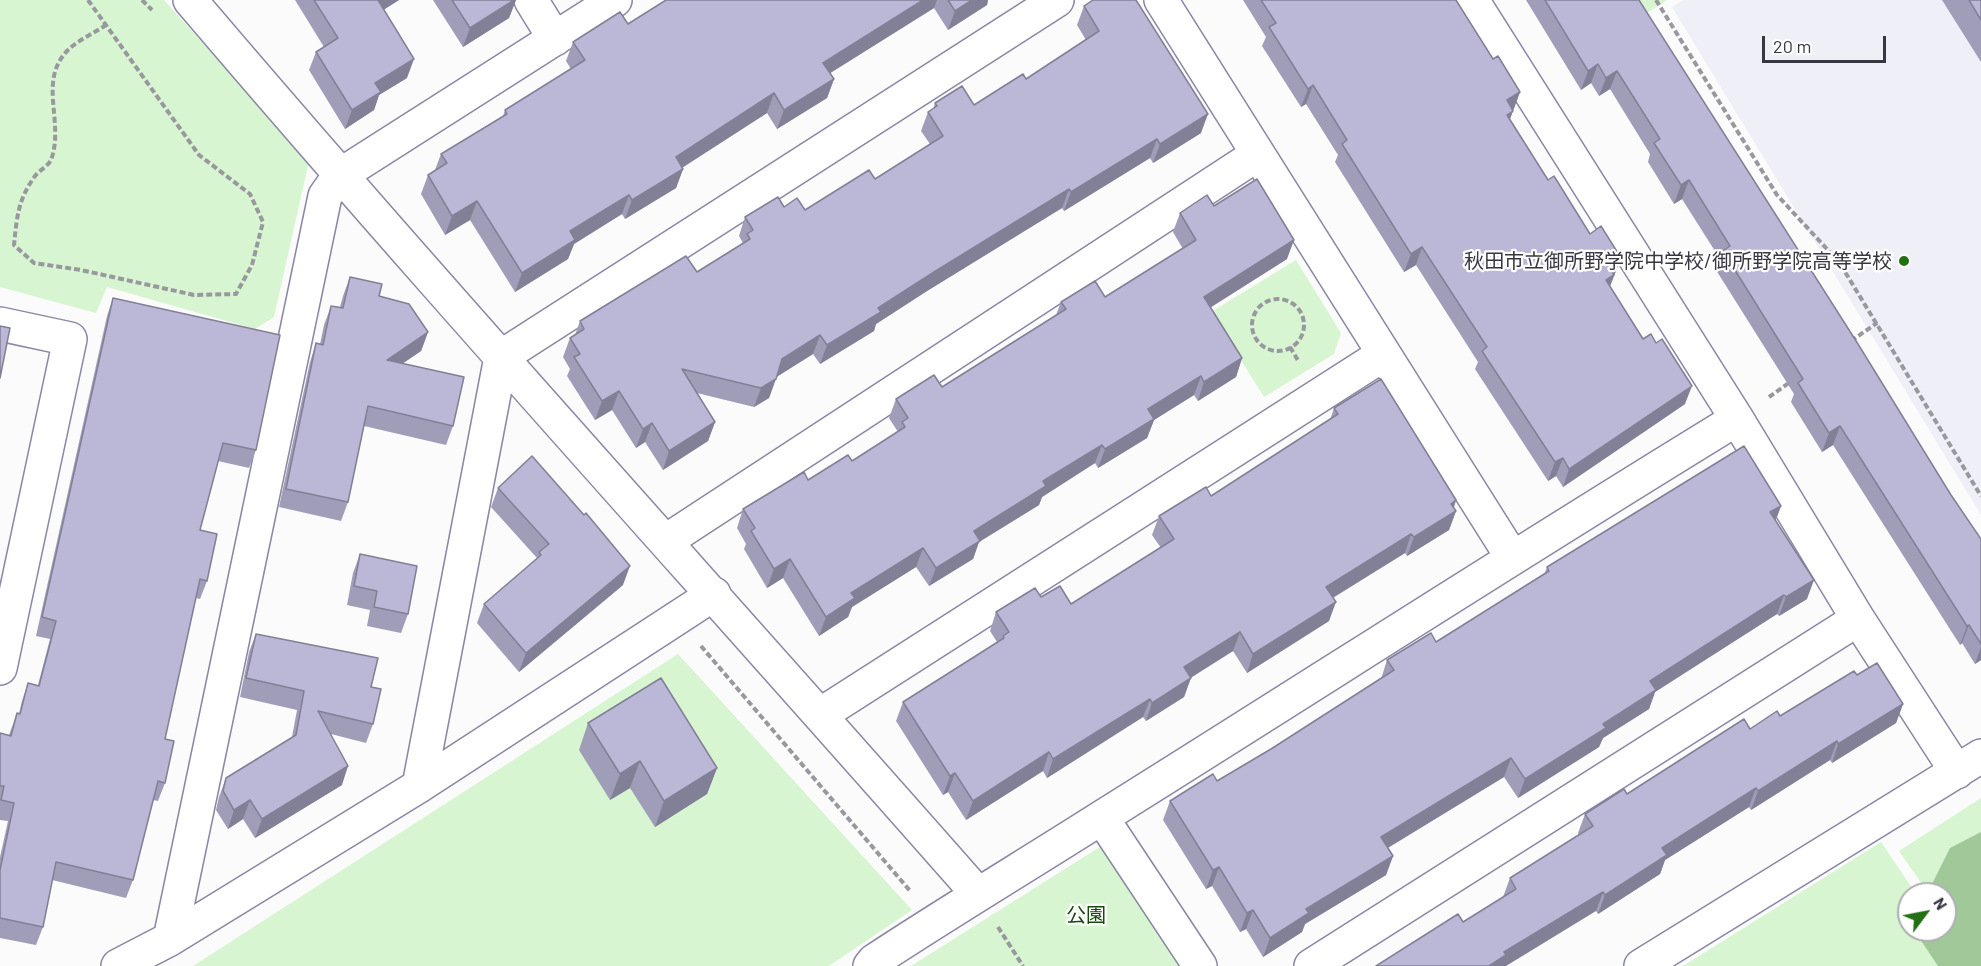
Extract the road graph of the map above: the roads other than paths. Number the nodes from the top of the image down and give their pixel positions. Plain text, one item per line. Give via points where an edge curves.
1 (190, 0) edge
2 (531, 0) edge
3 (615, 0) edge
4 (1057, 0) edge
5 (1161, 0) edge
6 (1472, 0) edge
7 (555, 39) junction
8 (1258, 154) junction
9 (339, 176) junction
10 (0, 324) edge
11 (1384, 354) junction
12 (501, 357) junction
13 (1737, 419) junction
14 (666, 541) junction
15 (1512, 556) junction
16 (714, 594) junction
17 (1858, 620) junction
18 (0, 668) edge
19 (820, 715) junction
20 (1969, 764) edge
21 (419, 786) junction
22 (1102, 818) junction
23 (977, 893) junction
24 (170, 939) junction
25 (118, 966) edge
26 (870, 966) edge
27 (1200, 966) edge
28 (1311, 966) edge
29 (1641, 966) edge

1 - 9 street
2 - 7 street
3 - 7 street
4 - 12 street
5 - 8 street
6 - 13 street
7 - 9 street
8 - 11 street
8 - 14 street
9 - 12 street
9 - 24 street via 326,196
10 - 18 street via 70,339
11 - 15 street
11 - 19 street
12 - 14 street
12 - 21 street
13 - 15 street
13 - 17 street
14 - 16 street
15 - 22 street
16 - 19 street
16 - 21 street
17 - 20 street
17 - 28 street
19 - 23 street
20 - 29 street
21 - 24 street
22 - 23 street
22 - 27 street
23 - 26 street
24 - 25 street

